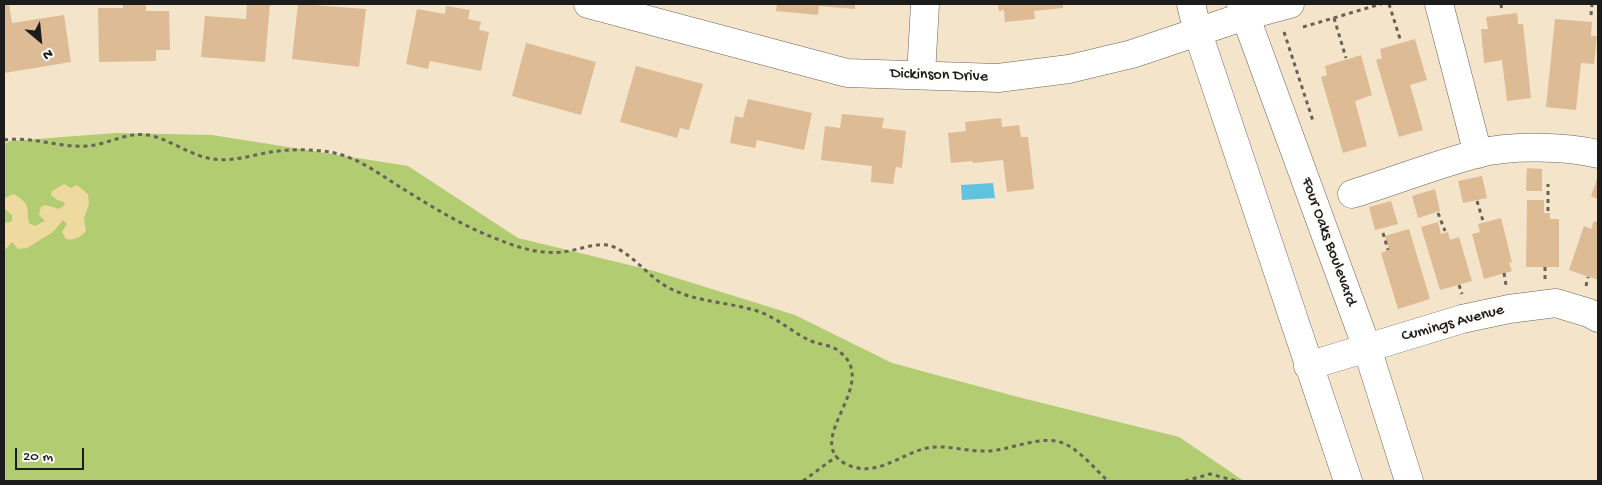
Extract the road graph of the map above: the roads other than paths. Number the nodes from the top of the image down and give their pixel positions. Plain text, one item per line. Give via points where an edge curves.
1 (588, 4) edge
2 (924, 4) edge
3 (1191, 4) edge
4 (1439, 4) edge
5 (1243, 10) edge
6 (1294, 21) edge
7 (1198, 33) junction
8 (921, 75) junction
9 (1478, 154) junction
10 (1598, 154) edge
11 (1352, 194) dead end
12 (1598, 318) edge
13 (1366, 348) junction
14 (1308, 366) junction
15 (1348, 481) edge
16 (1409, 481) edge

1 - 8 street, Dickinson Drive via 847,73
2 - 8 street
3 - 7 street
4 - 9 street
5 - 6 street, Dickinson Drive
5 - 7 street, Dickinson Drive
5 - 13 street, Four Oaks Boulevard
7 - 8 street, Dickinson Drive via 1069,69 998,78
7 - 14 street
9 - 10 street via 1513,149 1582,150
9 - 11 street
12 - 13 street, Cumings Avenue via 1556,302 1462,319
13 - 14 street, Cumings Avenue
13 - 16 street, Four Oaks Boulevard
14 - 15 street

